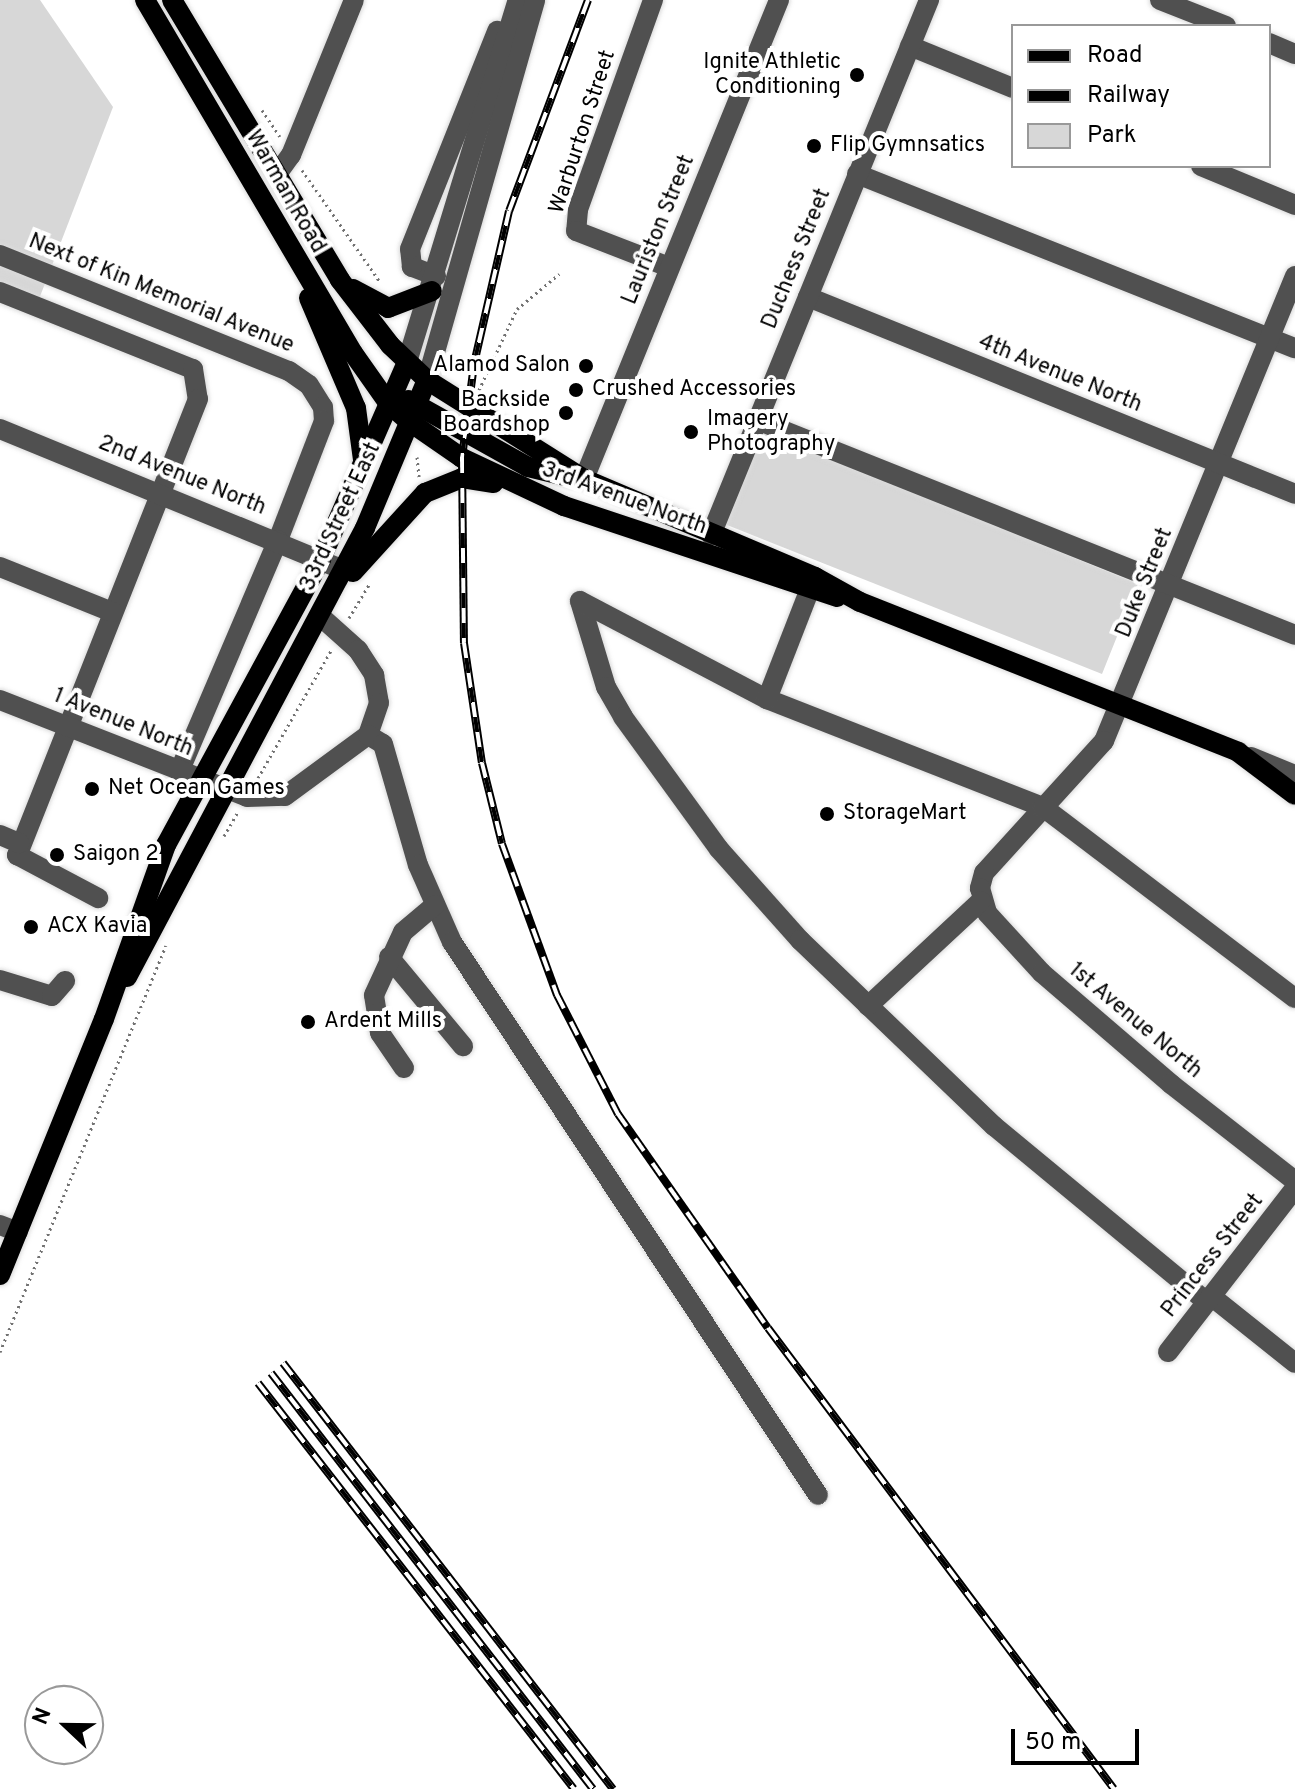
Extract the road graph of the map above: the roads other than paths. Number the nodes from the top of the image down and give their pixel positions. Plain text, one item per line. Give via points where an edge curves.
1 (145, 0) edge
2 (354, 0) edge
3 (509, 0) edge
4 (518, 0) edge
5 (535, 0) edge
6 (653, 0) edge
7 (779, 0) edge
8 (929, 0) edge
9 (1160, 0) edge
10 (180, 2) edge
11 (1221, 24) edge
12 (1271, 44) edge
13 (910, 46) junction
14 (1295, 54) edge
15 (1011, 87) edge
16 (1206, 168) edge
17 (277, 174) junction
18 (857, 174) junction
19 (1295, 205) edge
20 (0, 255) edge
21 (294, 257) junction
22 (669, 267) junction
23 (1295, 276) edge
24 (340, 280) junction
25 (434, 284) junction
26 (0, 292) edge
27 (808, 297) junction
28 (1270, 338) junction
29 (1295, 348) edge
30 (407, 362) junction
31 (427, 380) junction
32 (389, 404) junction
33 (414, 413) junction
34 (757, 420) junction
35 (0, 429) edge
36 (1219, 464) junction
37 (363, 469) junction
38 (584, 479) junction
39 (159, 493) junction
40 (1295, 494) edge
41 (564, 506) junction
42 (711, 535) junction
43 (278, 540) junction
44 (321, 559) junction
45 (0, 567) edge
46 (344, 570) junction
47 (1170, 584) junction
48 (809, 591) junction
49 (860, 602) junction
50 (324, 610) junction
51 (112, 612) junction
52 (1295, 635) edge
53 (767, 699) junction
54 (0, 700) edge
55 (1121, 706) junction
56 (67, 727) junction
57 (368, 735) junction
58 (1238, 752) junction
59 (179, 772) junction
60 (1295, 775) edge
61 (200, 780) junction
62 (237, 794) junction
63 (1295, 795) edge
64 (1043, 807) junction
65 (9, 846) edge
66 (98, 898) dead end
67 (981, 901) junction
68 (435, 905) junction
69 (389, 957) junction
70 (0, 980) edge
71 (65, 981) dead end
72 (1295, 998) edge
73 (868, 1006) junction
74 (104, 1019) junction
75 (463, 1046) dead end
76 (404, 1068) dead end
77 (1295, 1181) edge
78 (1295, 1188) edge
79 (9, 1228) edge
80 (0, 1275) edge
81 (1209, 1299) junction
82 (1168, 1352) dead end
83 (1295, 1363) edge
84 (818, 1495) dead end

1 - 21 main road, Warman Road
2 - 17 street via 291,155
3 - 25 street via 410,249 412,267
4 - 25 street, 33rd Street East
5 - 31 street, 33rd Street East
6 - 22 street, Warburton Street via 578,210 576,231
7 - 22 street, Lauriston Street
8 - 13 street, Duchess Street
9 - 11 street
10 - 17 main road, Warman Road
12 - 14 street
13 - 15 street
13 - 18 street, Duchess Street
16 - 19 street
17 - 24 main road, Warman Road
18 - 27 street, Duchess Street
18 - 28 street
20 - 43 street, Next of Kin Memorial Avenue via 289,371 309,385 323,407 324,421
21 - 32 main road, Warman Road
21 - 37 main road via 356,408
22 - 38 street, Lauriston Street
23 - 28 street, Duke Street
24 - 25 main road via 388,308
24 - 30 main road, Warman Road
25 - 30 street, 33rd Street East
26 - 39 street via 193,369 198,399
27 - 34 street, Duchess Street
27 - 36 street, 4th Avenue North
28 - 29 street
28 - 36 street, Duke Street
30 - 31 main road, 3rd Avenue North
30 - 32 main road, 33rd Street East
31 - 33 main road, 33rd Street East
31 - 38 main road, 3rd Avenue North
32 - 33 main road, 3rd Avenue North
32 - 37 main road, 33rd Street East
33 - 38 main road via 528,467
33 - 41 main road, 3rd Avenue North via 462,458
33 - 46 main road, 33rd Street East
34 - 42 street, Duchess Street
34 - 47 street
35 - 39 street, 2nd Avenue North
36 - 40 street, 4th Avenue North
36 - 47 street, Duke Street
37 - 44 main road, 33rd Street East
38 - 42 main road, 3rd Avenue North
39 - 43 street, 2nd Avenue North
39 - 51 street
41 - 48 main road, 3rd Avenue North
41 - 50 main road via 478,479 442,483 393,524
42 - 49 main road, 3rd Avenue North via 815,577
43 - 44 street, 2nd Avenue North
43 - 59 street
44 - 46 street, 2nd Avenue North
44 - 61 main road, 33rd Street East
45 - 51 street
46 - 50 main road, 33rd Street East
47 - 52 street
47 - 55 street, Duke Street
48 - 49 main road, 3rd Avenue North
48 - 53 street
49 - 55 main road, 3rd Avenue North
50 - 57 street via 377,682 379,703
50 - 62 main road, 33rd Street East
51 - 56 street
53 - 64 street
53 - 73 street via 580,601 606,687 623,717 719,849
54 - 56 street, 1 Avenue North
55 - 58 main road, 3rd Avenue North
55 - 64 street, Duke Street via 1104,741
56 - 59 street, 1 Avenue North
56 - 65 street
57 - 62 street via 285,796
57 - 68 street via 386,748 418,865
58 - 60 street, 3rd Avenue North
58 - 63 main road
59 - 61 street, 1 Avenue North
61 - 62 street, 1 Avenue North
61 - 74 main road, 33rd Street East via 142,902
62 - 74 main road, 33rd Street East
64 - 67 street, Duke Street via 984,873
64 - 72 street
65 - 66 street
67 - 73 street
67 - 77 street, 1st Avenue North via 1016,948 1069,998
68 - 69 street via 403,932
68 - 84 street via 452,942
69 - 75 street
69 - 76 street via 374,1011 380,1033
70 - 71 street via 52,996
73 - 81 street via 994,1126
74 - 79 main road, 33rd Street East
78 - 81 street, Princess Street
79 - 80 main road, 33rd Street East
81 - 82 street, Princess Street
81 - 83 street

